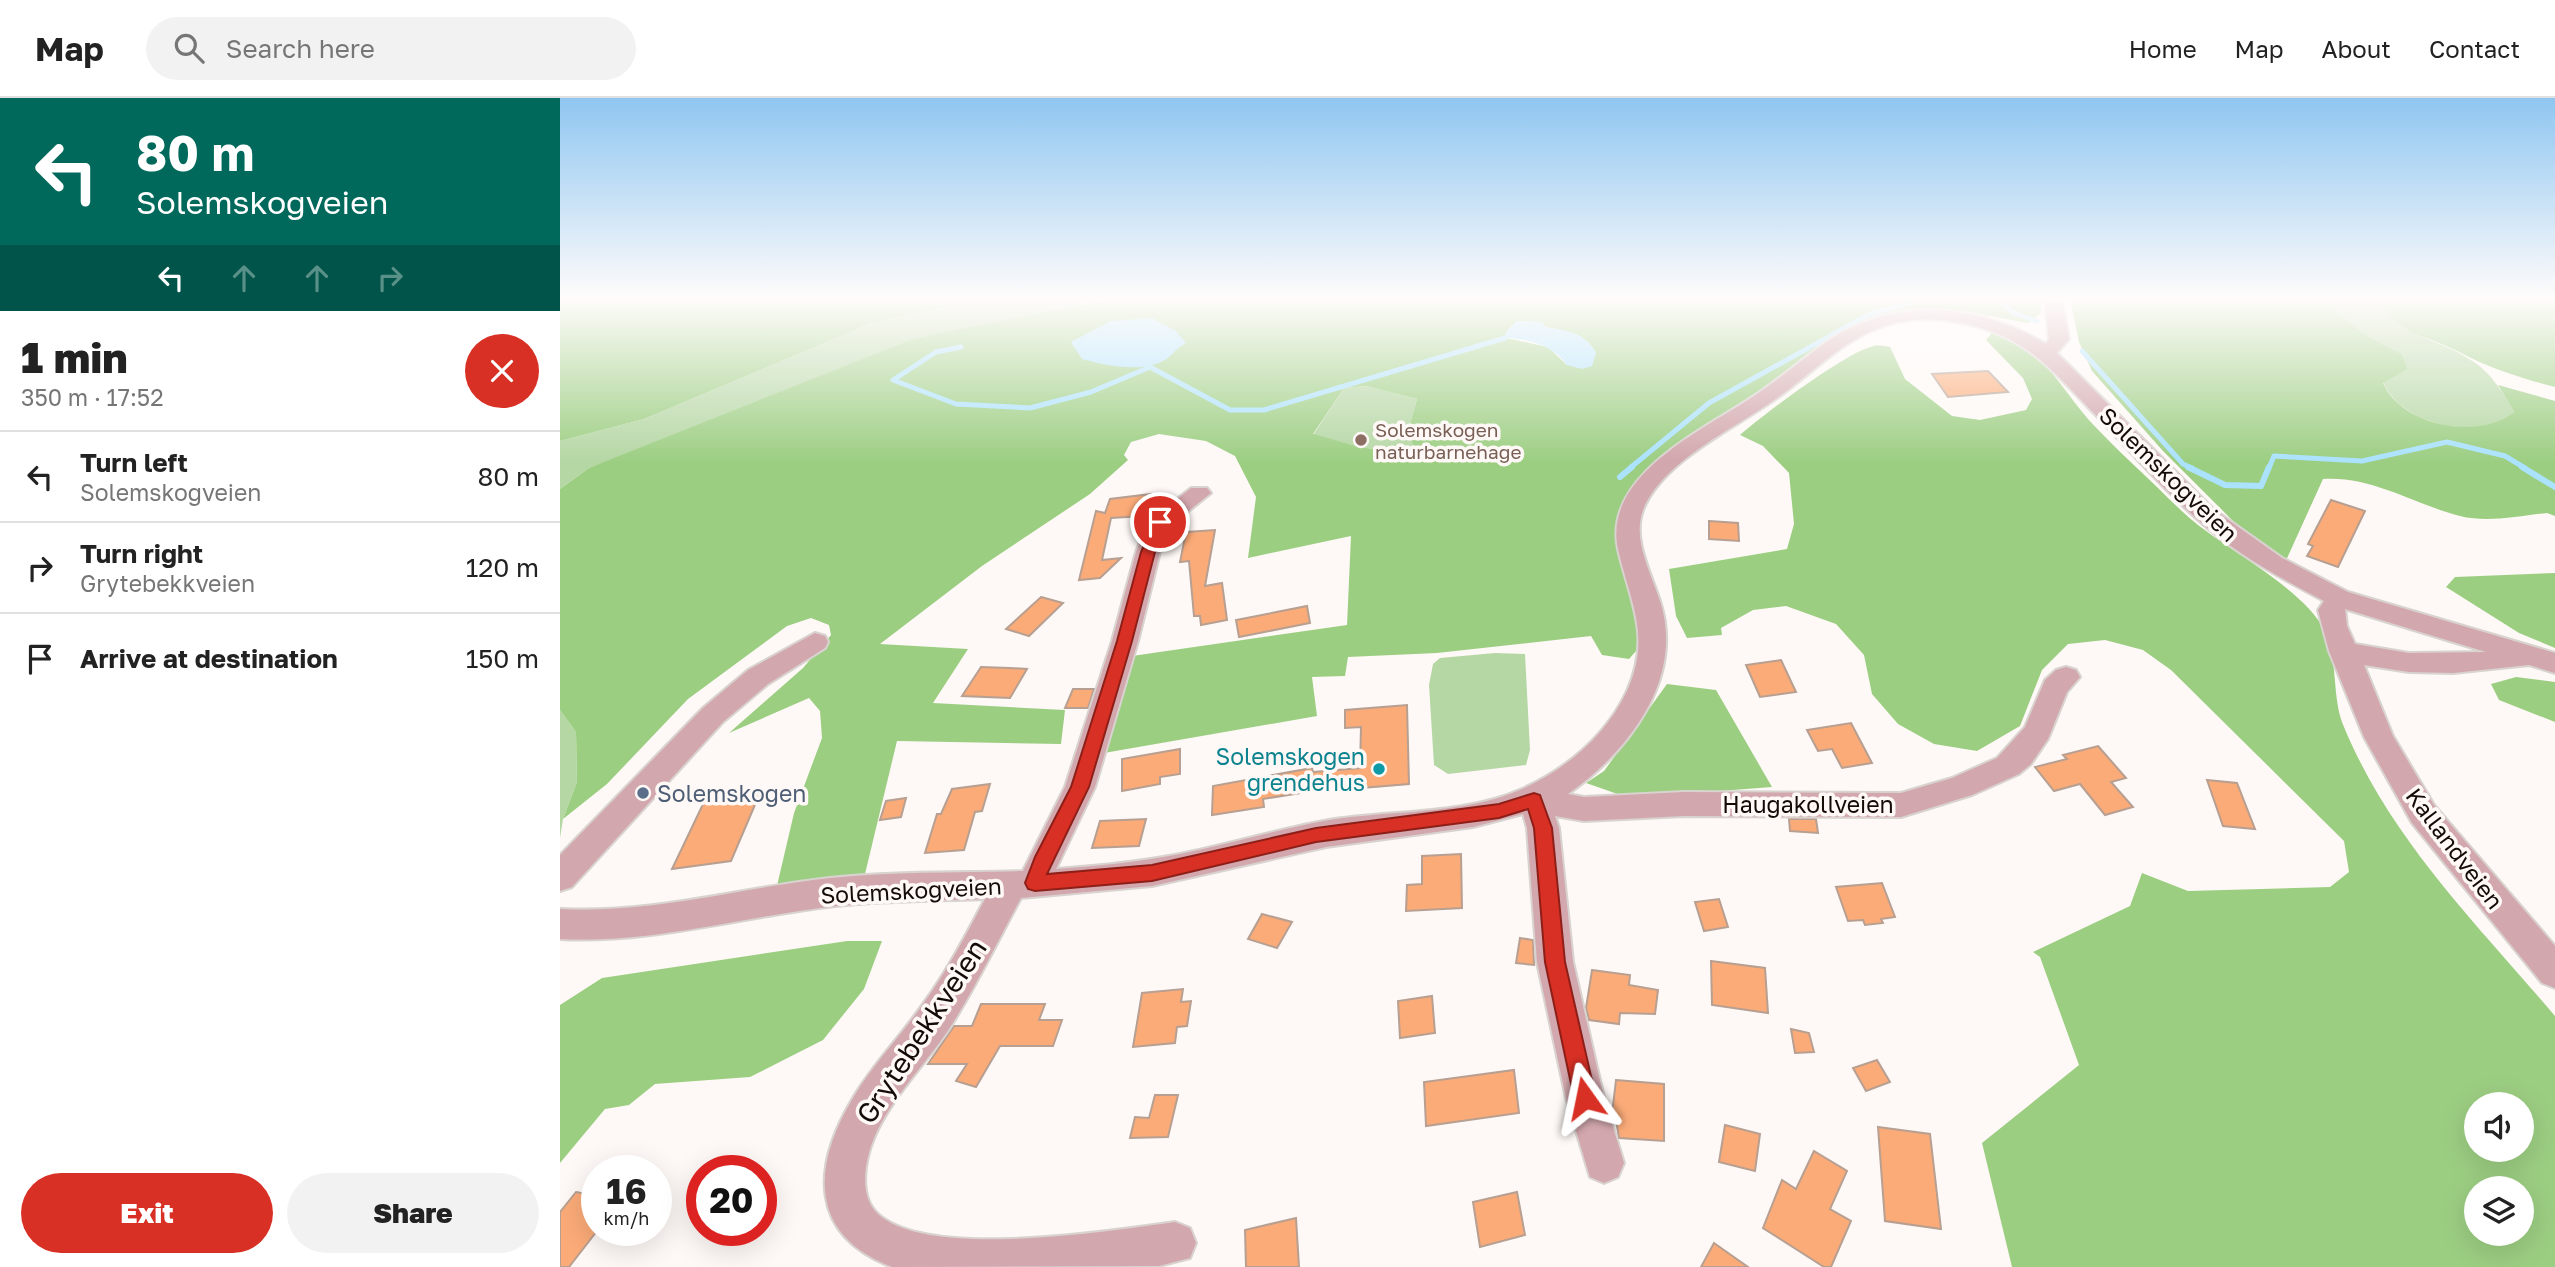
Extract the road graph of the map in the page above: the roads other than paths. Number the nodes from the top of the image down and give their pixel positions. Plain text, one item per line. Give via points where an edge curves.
1 (1826, 353) edge
2 (2047, 353) edge
3 (1199, 493) dead end
4 (2339, 598) junction
5 (815, 642) dead end
6 (2343, 651) junction
7 (2544, 660) edge
8 (2066, 677) dead end
9 (1534, 800) junction
10 (560, 877) edge
11 (1023, 884) junction
12 (560, 924) edge
13 (2555, 972) edge
14 (1604, 1163) dead end
15 (1175, 1242) dead end

1 - 9 street, Solemskogveien via 1693,444 1664,467 1637,499 1628,522 1630,549 1654,634 1642,689 1625,722 1598,753
2 - 4 street, Solemskogveien via 2220,527 2273,564
3 - 11 street, Grytebekkveien via 1160,522 1080,787 1044,857
4 - 6 street, Kallandveien via 2331,610
4 - 7 street, Solemskogveien
5 - 10 street via 758,677 713,715
6 - 7 street via 2407,663
6 - 13 street, Kallandveien via 2379,737 2424,814
8 - 9 street, Haugakollveien via 2055,687 2047,713 2020,756 1997,771 1921,801 1869,807 1793,803 1584,809
9 - 11 street, Solemskogveien via 1499,811 1316,835 1138,875
9 - 14 street via 1543,828 1555,962
11 - 12 street, Solemskogveien via 865,889 643,922
11 - 15 street, Grytebekkveien via 850,1146 844,1186 855,1225 864,1237 890,1253 944,1263 1011,1261

